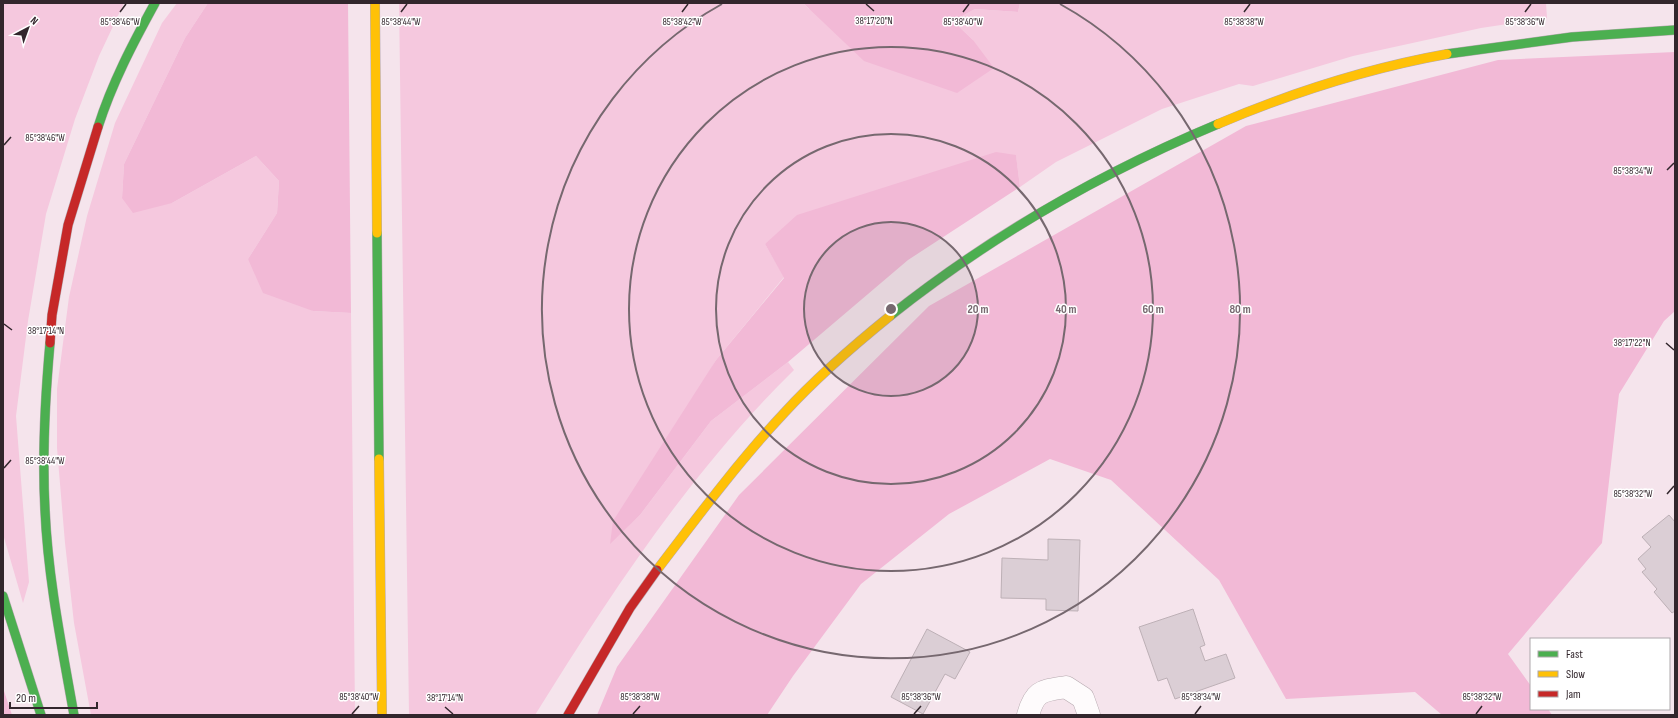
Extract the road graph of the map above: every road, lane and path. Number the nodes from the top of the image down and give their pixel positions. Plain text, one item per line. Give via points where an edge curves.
1 (155, 3) edge
2 (375, 3) edge
3 (1675, 30) edge
4 (3, 596) edge
5 (41, 715) edge
6 (74, 715) edge
7 (382, 715) edge
8 (568, 715) edge
9 (1028, 715) edge
10 (1089, 715) edge

1 - 6 highway via 128,51 104,105 68,225 52,316 44,412 45,511 56,612
2 - 7 highway
3 - 8 highway via 1520,42 1418,59 1303,91 1200,129 1114,169 1015,224 917,293 855,343 795,401 748,454 643,588 579,692
4 - 5 highway
9 - 10 street via 1032,702 1043,690 1066,687 1083,698

